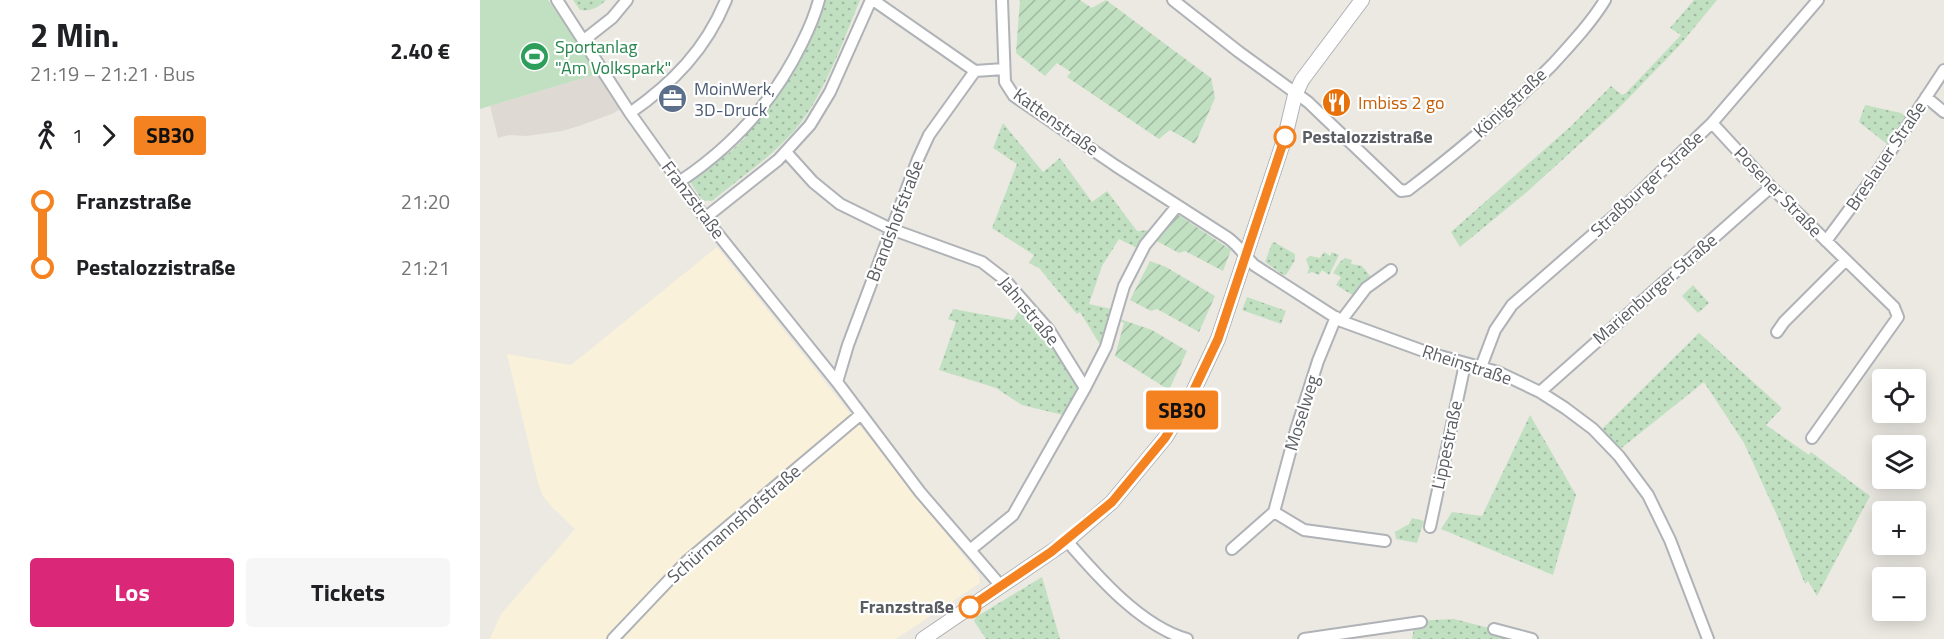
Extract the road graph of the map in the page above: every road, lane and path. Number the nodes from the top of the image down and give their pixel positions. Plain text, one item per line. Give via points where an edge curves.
1 (557, 0) edge
2 (627, 0) edge
3 (726, 0) edge
4 (819, 0) edge
5 (872, 0) edge
6 (1002, 0) edge
7 (1362, 0) edge
8 (1818, 0) edge
9 (1177, 1) edge
10 (1600, 2) edge
11 (584, 40) junction
12 (1004, 69) junction
13 (1944, 70) edge
14 (975, 71) junction
15 (1295, 94) junction
16 (1926, 97) junction
17 (1944, 112) edge
18 (630, 113) junction
19 (1712, 123) junction
20 (786, 153) junction
21 (679, 182) junction
22 (1771, 187) junction
23 (1177, 206) junction
24 (705, 218) junction
25 (891, 229) junction
26 (1826, 241) junction
27 (1246, 257) junction
28 (1845, 261) junction
29 (1391, 270) dead end
30 (1339, 319) junction
31 (1777, 332) dead end
32 (1465, 364) junction
33 (1481, 367) junction
34 (837, 382) junction
35 (1085, 388) junction
36 (1540, 392) junction
37 (861, 415) junction
38 (1812, 438) dead end
39 (1274, 512) junction
40 (1430, 527) dead end
41 (1067, 541) junction
42 (1385, 541) dead end
43 (1232, 549) dead end
44 (970, 550) junction
45 (1001, 586) junction
46 (1421, 622) dead end
47 (1494, 629) dead end
48 (1181, 638) edge
49 (613, 639) edge
50 (923, 639) edge
51 (1304, 639) edge
52 (1532, 639) edge
53 (1708, 639) edge

1 - 11 street, Franzstraße
2 - 11 street
3 - 18 street via 706,39 679,73
4 - 21 street via 795,59 766,103 707,163
5 - 14 street
5 - 20 street via 824,104
6 - 12 street, Kattenstraße
7 - 15 street
8 - 19 street, Straßburger Straße
9 - 15 street
10 - 15 street, Königstraße via 1569,47 1521,97 1408,190 1401,191
11 - 18 street, Franzstraße
12 - 14 street
12 - 23 street, Kattenstraße via 1005,82 1014,96
13 - 16 street, Breslauer Straße
14 - 25 street, Brandshofstraße via 929,135
15 - 27 street
16 - 17 street
16 - 26 street, Breslauer Straße
18 - 21 street, Franzstraße
19 - 22 street, Posener Straße
19 - 33 street, Straßburger Straße via 1621,210 1512,305 1495,330
20 - 24 street
20 - 25 street, Jahnstraße via 840,204
21 - 24 street, Franzstraße
22 - 26 street, Posener Straße
22 - 36 street, Marienburger Straße
23 - 27 street, Kattenstraße via 1228,238
23 - 35 street via 1145,245 1124,286 1106,347
24 - 34 street, Franzstraße
25 - 34 street, Brandshofstraße
25 - 35 street, Jahnstraße via 982,262 1004,279 1049,330
26 - 28 street, Posener Straße
27 - 30 street, Rheinstraße
27 - 41 street via 1218,339 1192,394 1165,438 1112,502
28 - 31 street
28 - 38 street, Posener Straße via 1894,307 1898,317
29 - 30 street via 1366,288
30 - 32 street, Rheinstraße
30 - 39 street, Moselweg via 1317,361
32 - 33 street, Rheinstraße
32 - 40 street, Lippestraße
33 - 36 street, Rheinstraße
34 - 37 street, Franzstraße
35 - 44 street via 1013,514
36 - 53 street, Rheinstraße via 1593,429 1648,495
37 - 44 street, Franzstraße
37 - 49 street, Schürmannshofstraße via 687,561
39 - 42 street via 1304,530
39 - 43 street
41 - 45 street
41 - 48 street via 1147,621
44 - 45 street, Franzstraße
45 - 50 street
46 - 51 street
47 - 52 street

